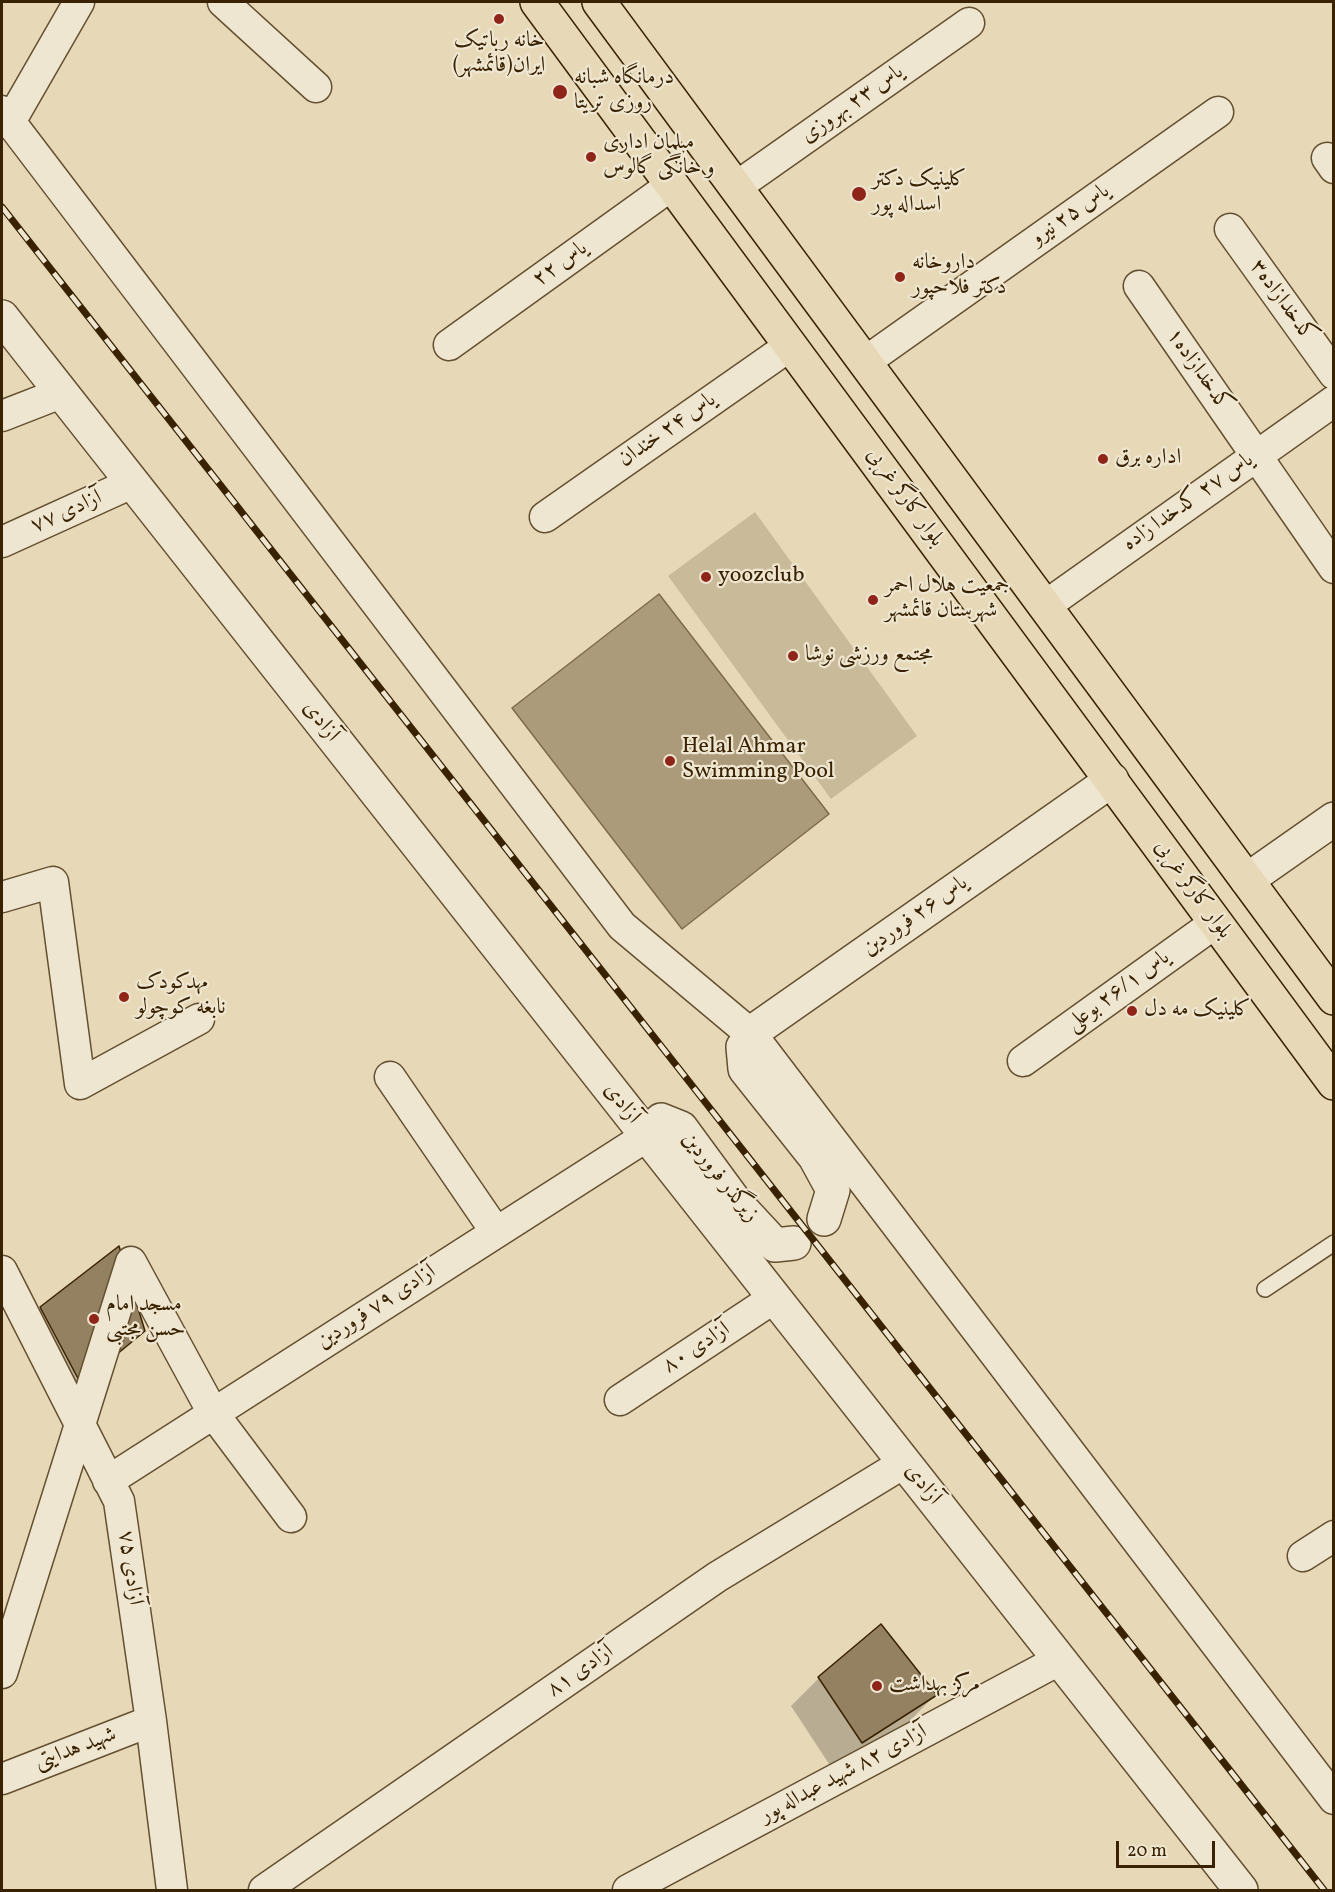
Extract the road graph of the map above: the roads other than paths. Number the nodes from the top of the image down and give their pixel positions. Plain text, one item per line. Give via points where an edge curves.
1 (79, 2) edge
2 (223, 2) edge
3 (537, 2) edge
4 (599, 2) edge
5 (969, 23) dead end
6 (316, 87) dead end
7 (1218, 112) dead end
8 (6, 117) edge
9 (673, 184) junction
10 (736, 187) junction
11 (1230, 229) dead end
12 (1139, 286) dead end
13 (2, 317) edge
14 (449, 345) dead end
15 (791, 345) junction
16 (865, 362) junction
17 (1334, 374) edge
18 (61, 393) junction
19 (1334, 401) edge
20 (2, 416) edge
21 (1256, 456) junction
22 (132, 483) junction
23 (545, 517) dead end
24 (2, 542) edge
25 (1334, 568) edge
26 (1045, 606) junction
27 (1112, 780) junction
28 (1334, 819) edge
29 (1247, 880) junction
30 (2, 897) edge
31 (1215, 923) junction
32 (1334, 998) edge
33 (199, 1019) dead end
34 (752, 1035) junction
35 (1023, 1061) dead end
36 (390, 1077) dead end
37 (1334, 1083) edge
38 (647, 1136) junction
39 (824, 1219) dead end
40 (496, 1232) junction
41 (794, 1243) dead end
42 (1334, 1243) edge
43 (2, 1271) edge
44 (1265, 1289) dead end
45 (774, 1298) junction
46 (620, 1400) dead end
47 (213, 1413) junction
48 (904, 1462) junction
49 (108, 1480) junction
50 (291, 1517) dead end
51 (1334, 1536) edge
52 (1303, 1556) dead end
53 (1059, 1660) junction
54 (2, 1673) edge
55 (151, 1721) junction
56 (2, 1779) edge
57 (1334, 1799) edge
58 (172, 1890) edge
59 (264, 1890) edge
60 (628, 1890) edge
61 (1241, 1890) edge

1 - 8 street
2 - 6 street
3 - 9 main road, بلوار کارگر غربی
4 - 10 main road
5 - 10 street, یاس ۲۳ بهروزی
7 - 16 street, یاس ۲۵ نیرو
8 - 34 street via 622,926
9 - 14 street, یاس ۲۲
9 - 15 main road, بلوار کارگر غربی
10 - 16 main road
11 - 17 street, کدخدازاده۳
12 - 21 street, کدخدازاده۱
13 - 18 street, آزادی
15 - 23 street, یاس ۲۴ خندان
15 - 27 main road, بلوار کارگر غربی
16 - 26 main road
18 - 20 street
18 - 22 street, آزادی
19 - 21 street, یاس ۲۷ کدخدا زاده
21 - 25 street, کدخدازاده۱
21 - 26 street, یاس ۲۷ کدخدا زاده
22 - 24 street, آزادی ۷۷
22 - 38 street, آزادی
26 - 29 main road
27 - 31 main road, بلوار کارگر غربی
27 - 34 street, یاس ۲۶ فروردین
28 - 29 street
29 - 32 main road
30 - 33 street via 53,882 80,1084
31 - 35 street, یاس ۲۶/۱ بوعلی
31 - 37 main road, بلوار کارگر غربی
34 - 39 street via 743,1047 746,1069 815,1157 833,1190
34 - 57 street
36 - 40 street
38 - 40 street, آزادی ۷۹ فروردین
38 - 41 street, زیرگذر فروردین via 661,1120 681,1128 736,1203 775,1245
38 - 45 street, آزادی
40 - 47 street, آزادی ۷۹ فروردین
42 - 44 lane
43 - 49 street, آزادی ۷۵
45 - 46 street, آزادی ۸۰
45 - 48 street, آزادی
47 - 49 street, آزادی ۷۹ فروردین
47 - 50 street
47 - 54 street via 131,1262
48 - 53 street, آزادی
48 - 59 street, آزادی ۸۱ via 717,1577
49 - 55 street, آزادی ۷۵ via 119,1501
51 - 52 street
53 - 60 street, آزادی ۸۲ شهید عبداله پور
53 - 61 street, آزادی
55 - 56 street, شهید هدایتی
55 - 58 street, آزادی ۷۵

